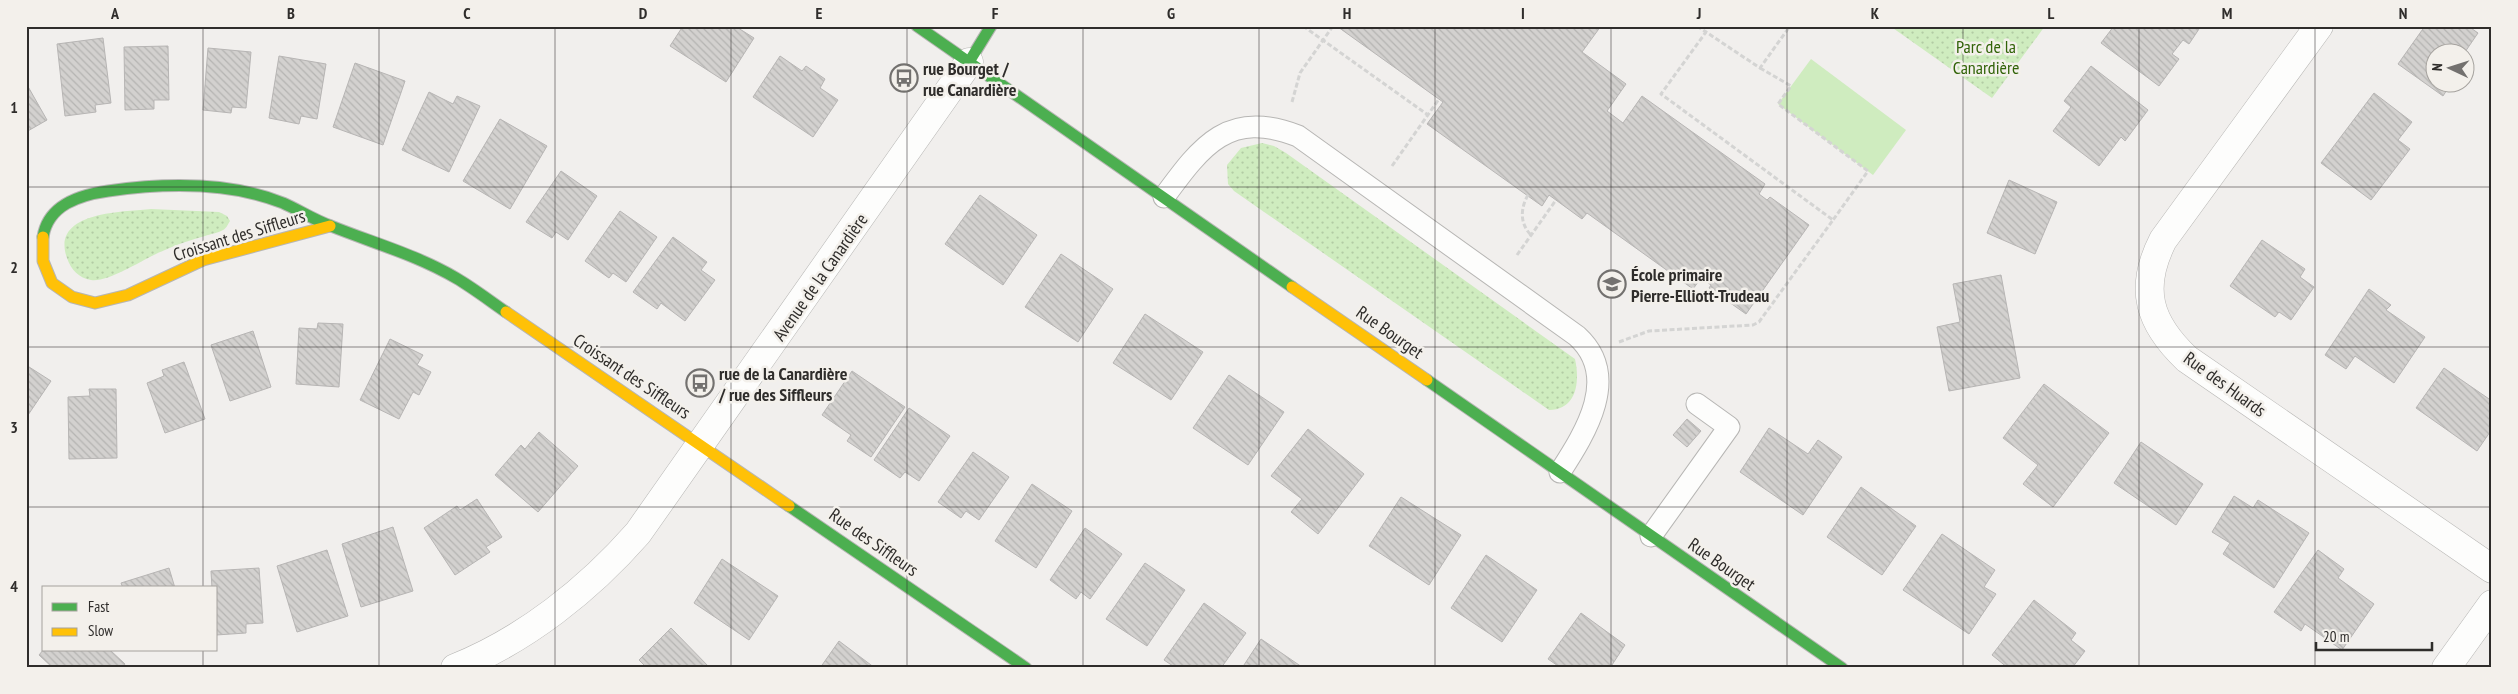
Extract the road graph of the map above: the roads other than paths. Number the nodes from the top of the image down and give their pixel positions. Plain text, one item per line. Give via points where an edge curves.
1 (917, 26) edge
2 (991, 26) edge
3 (2319, 26) edge
4 (969, 62) junction
5 (1164, 197) junction
6 (330, 226) junction
7 (1697, 404) dead end
8 (702, 444) junction
9 (1560, 472) junction
10 (1651, 536) junction
11 (2492, 569) edge
12 (2492, 604) edge
13 (455, 668) edge
14 (1026, 668) edge
15 (1842, 668) edge
16 (2446, 668) edge

1 - 4 street, Rue Bourget
2 - 4 street, Avenue de la Canardière
3 - 11 street, Rue des Huards via 2162,240 2150,272 2152,310 2160,328 2187,359
4 - 5 street, Rue Bourget
4 - 8 street, Avenue de la Canardière
5 - 9 street, Rue Bourget
5 - 9 lane via 1205,145 1232,129 1249,126 1282,130 1298,136 1589,346 1598,373 1594,407 1582,437
6 - 6 street, Croissant des Siffleurs via 283,203 233,190 186,186 133,187 96,192 61,205 49,217 42,247 43,263 49,278 72,298 103,302 205,259
6 - 8 street, Croissant des Siffleurs via 373,240 456,278
7 - 10 lane via 1729,427
8 - 13 street, Avenue de la Canardière via 638,534 597,576 532,627
8 - 14 street, Rue des Siffleurs
9 - 10 street, Rue Bourget
10 - 15 street, Rue Bourget
12 - 16 street

